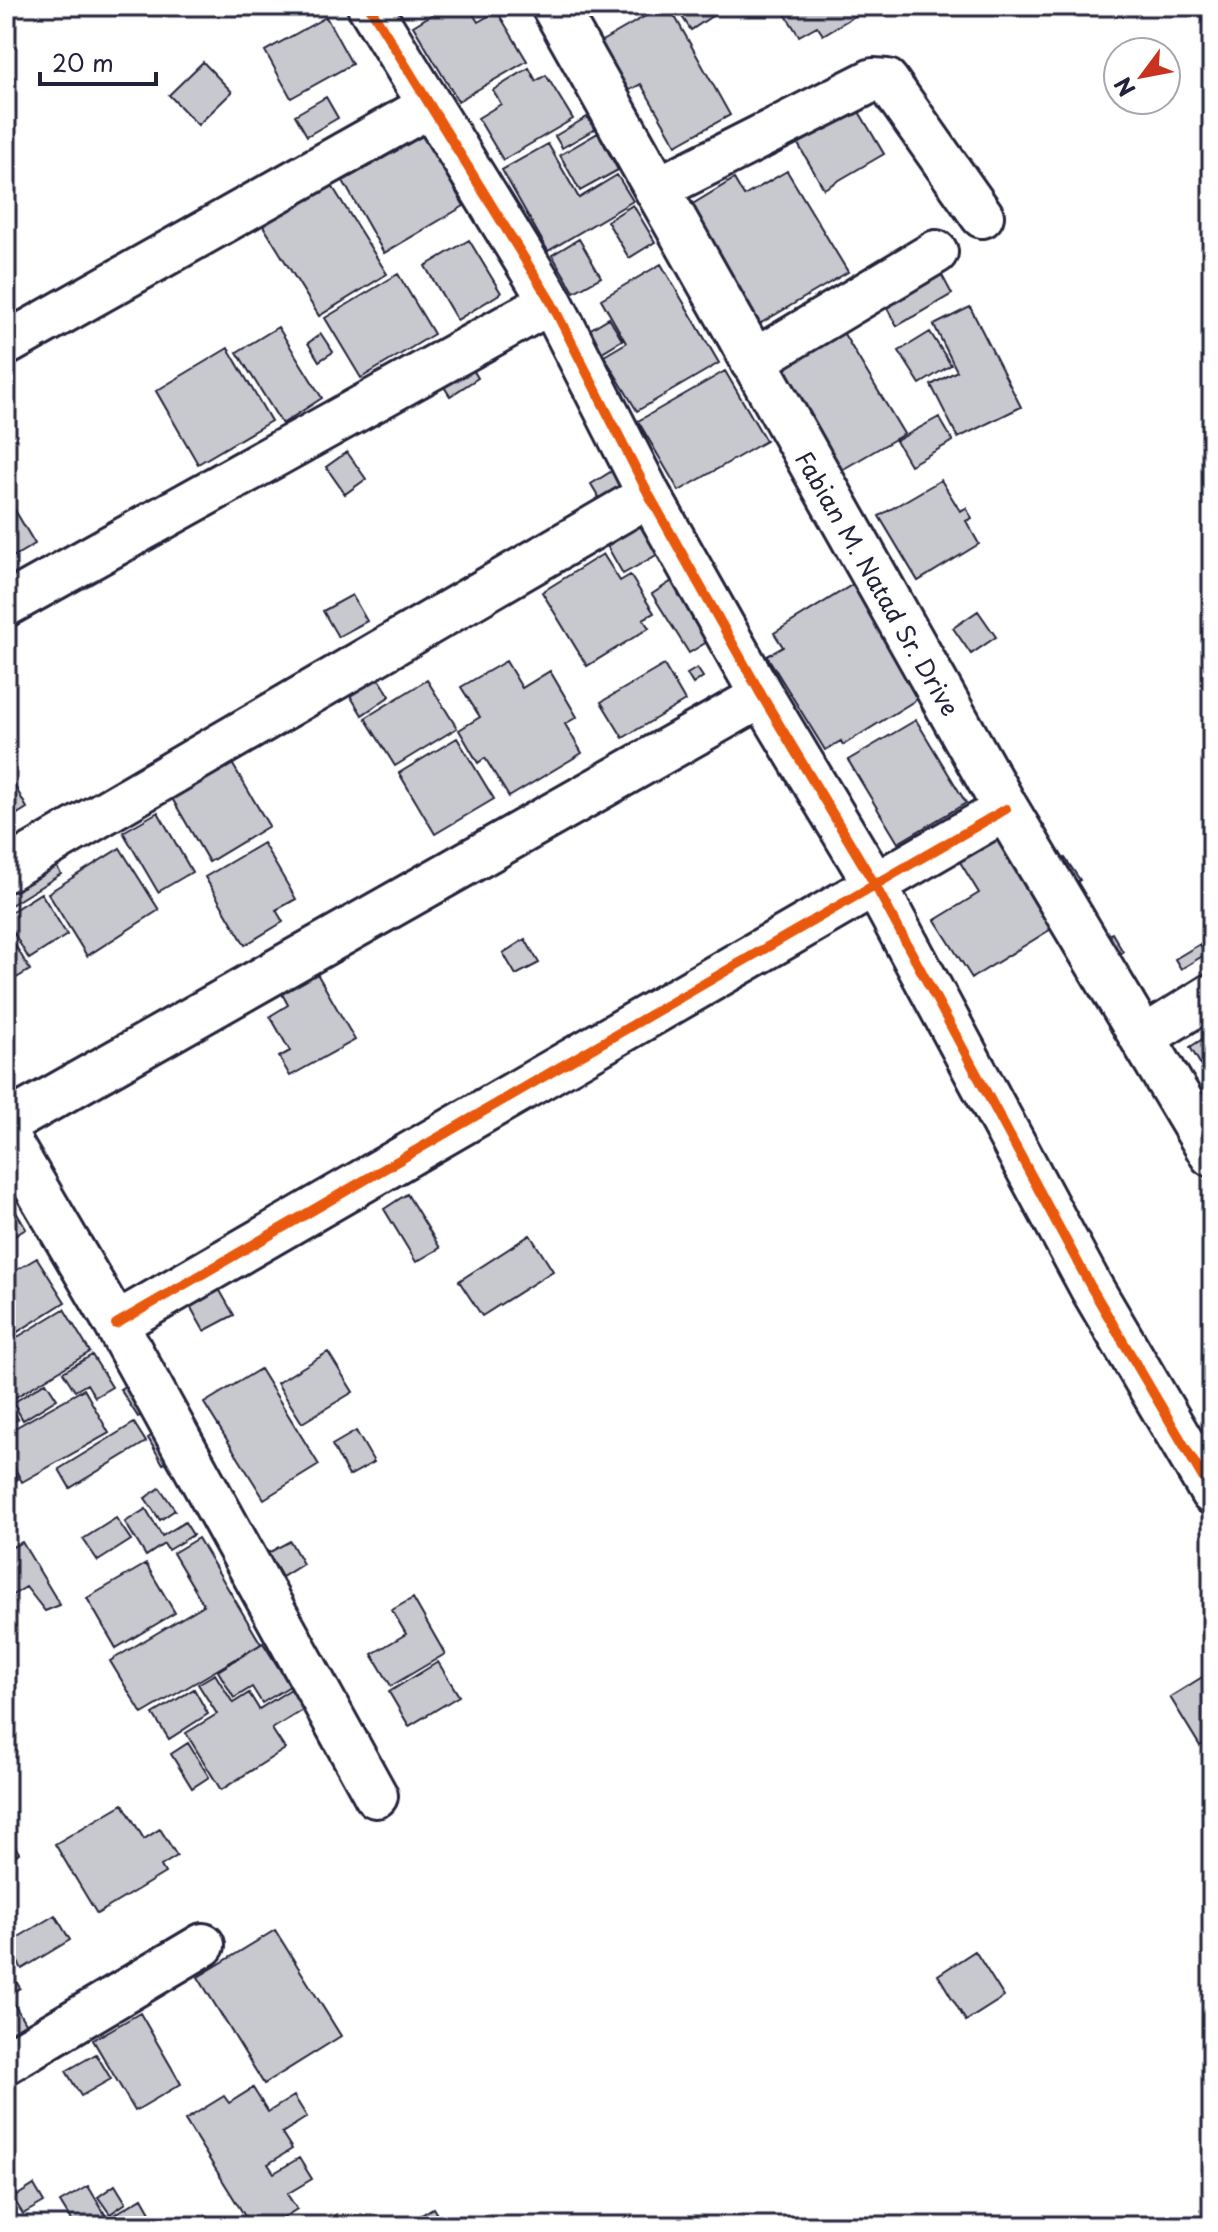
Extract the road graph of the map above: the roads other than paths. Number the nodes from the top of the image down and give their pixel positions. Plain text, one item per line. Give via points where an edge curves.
1 (369, 6) edge
2 (554, 6) edge
3 (429, 106) junction
4 (657, 189) junction
5 (982, 216) dead end
6 (936, 252) dead end
7 (551, 302) junction
8 (6, 344) edge
9 (752, 362) junction
10 (649, 495) junction
11 (6, 605) edge
12 (762, 696) junction
13 (1006, 809) junction
14 (6, 870) edge
15 (874, 883) junction
16 (1212, 995) edge
17 (1143, 1038) junction
18 (6, 1124) edge
19 (6, 1136) edge
20 (1212, 1154) edge
21 (116, 1324) junction
22 (1212, 1493) edge
23 (376, 1796) dead end
24 (203, 1945) dead end
25 (6, 2062) edge

1 - 3 street
2 - 4 street, Fabian M. Natad Sr. Drive
3 - 7 street
3 - 8 street
4 - 5 street via 880,79 887,81
4 - 9 street, Fabian M. Natad Sr. Drive
6 - 9 street
7 - 10 street
7 - 11 street
9 - 13 street, Fabian M. Natad Sr. Drive
10 - 12 street
10 - 14 street
12 - 15 street
12 - 18 street
13 - 15 street
13 - 17 street, Fabian M. Natad Sr. Drive
15 - 21 street
15 - 22 street via 1091,1287
16 - 17 street
17 - 20 street, Fabian M. Natad Sr. Drive
19 - 21 street
21 - 23 street
24 - 25 street

